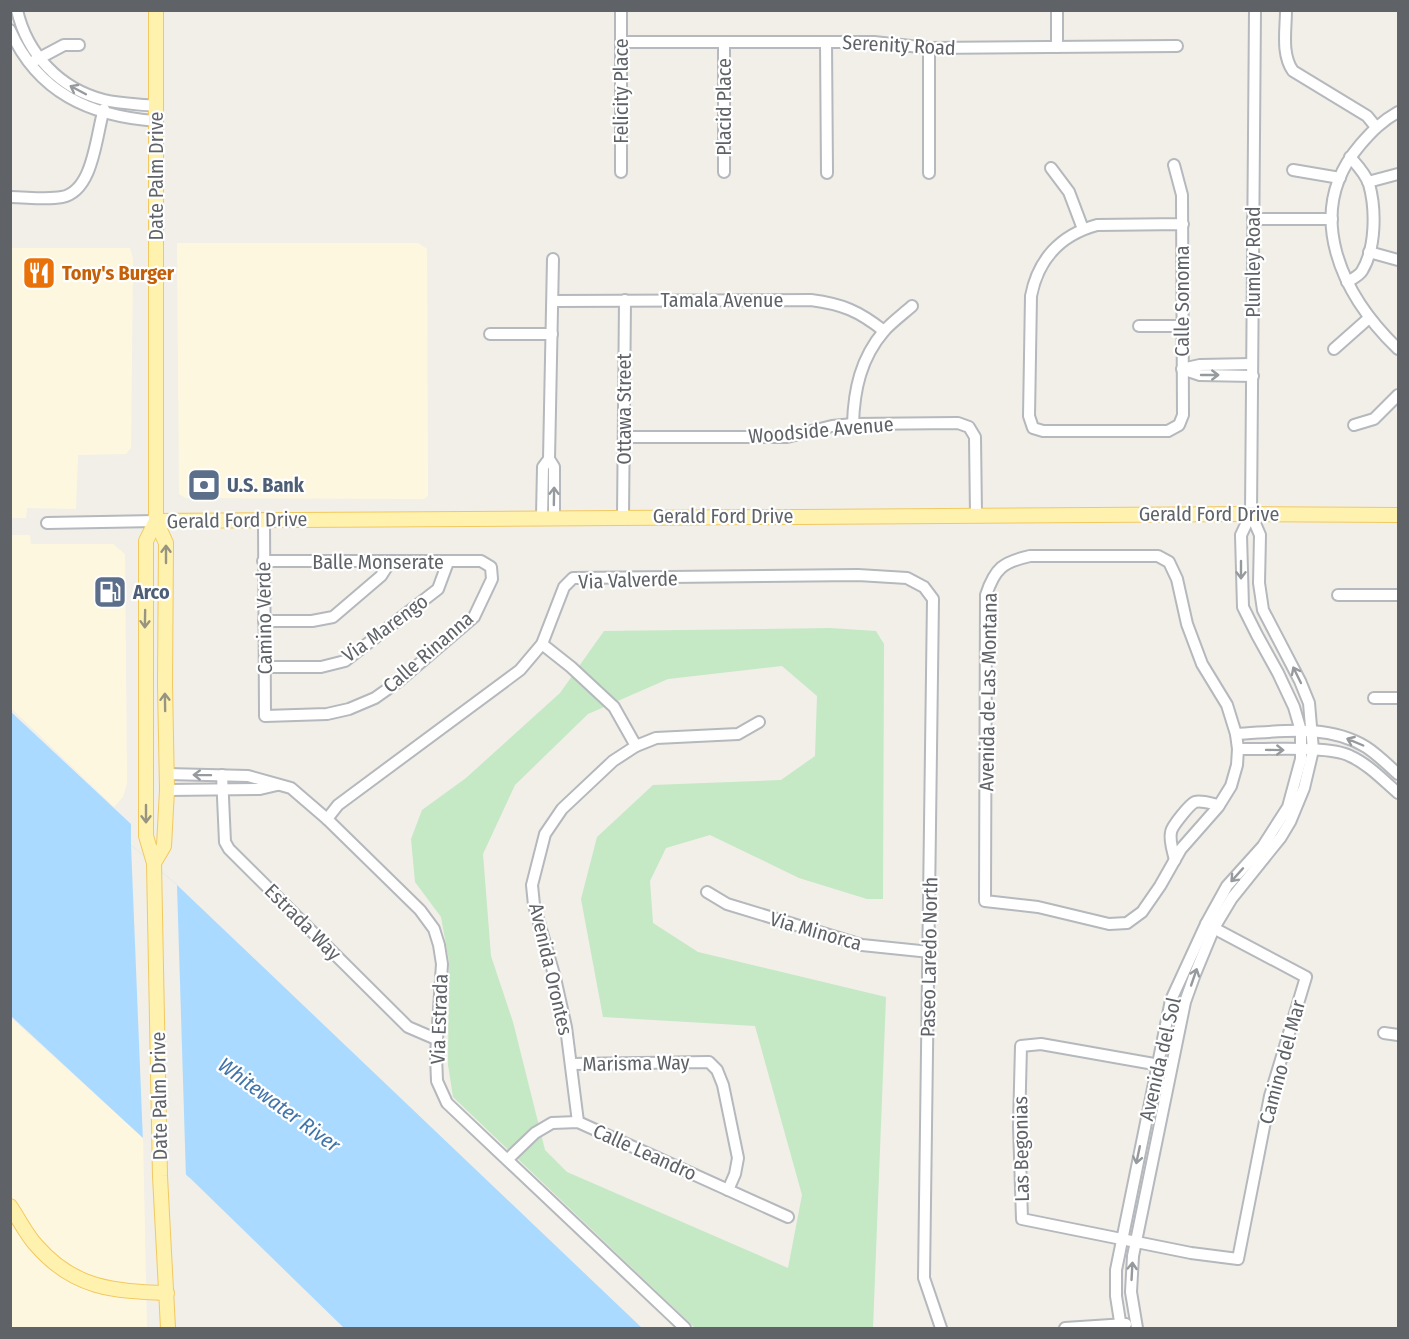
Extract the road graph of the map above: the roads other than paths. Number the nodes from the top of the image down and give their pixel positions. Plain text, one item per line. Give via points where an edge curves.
1 (17, 10) edge
2 (156, 10) edge
3 (621, 10) edge
4 (1057, 10) edge
5 (1255, 10) edge
6 (1286, 10) edge
7 (10, 30) edge
8 (621, 42) junction
9 (724, 42) junction
10 (826, 42) junction
11 (80, 45) dead end
12 (1177, 46) dead end
13 (1057, 47) junction
14 (929, 48) junction
15 (39, 58) junction
16 (29, 65) junction
17 (106, 100) junction
18 (155, 106) junction
19 (1398, 112) edge
20 (102, 113) junction
21 (156, 121) junction
22 (1376, 127) junction
23 (1350, 157) junction
24 (1174, 165) dead end
25 (1051, 168) dead end
26 (1293, 170) dead end
27 (621, 172) dead end
28 (724, 172) dead end
29 (827, 172) dead end
30 (929, 173) dead end
31 (1398, 174) edge
32 (1340, 178) junction
33 (1368, 183) junction
34 (10, 197) edge
35 (1253, 219) junction
36 (1332, 219) junction
37 (1183, 224) junction
38 (1083, 229) junction
39 (1369, 252) junction
40 (553, 259) dead end
41 (1398, 260) edge
42 (1347, 282) junction
43 (625, 300) junction
44 (553, 301) junction
45 (912, 306) dead end
46 (1369, 318) junction
47 (1139, 326) dead end
48 (1183, 327) junction
49 (884, 331) junction
50 (490, 334) dead end
51 (552, 334) junction
52 (1334, 349) dead end
53 (1398, 349) edge
54 (1252, 364) junction
55 (1182, 369) junction
56 (1253, 376) junction
57 (1398, 395) edge
58 (853, 423) junction
59 (1354, 425) dead end
60 (624, 437) junction
61 (1251, 514) junction
62 (976, 515) junction
63 (1398, 515) edge
64 (548, 517) junction
65 (623, 517) junction
66 (264, 519) junction
67 (156, 521) junction
68 (47, 523) dead end
69 (263, 561) junction
70 (390, 562) junction
71 (448, 562) junction
72 (490, 567) joint
73 (924, 587) joint
74 (1338, 595) dead end
75 (1398, 595) edge
76 (264, 621) junction
77 (542, 644) junction
78 (265, 667) junction
79 (1374, 698) dead end
80 (1398, 698) edge
81 (265, 716) joint
82 (146, 720) junction
83 (759, 722) dead end
84 (1306, 731) junction
85 (1236, 734) junction
86 (636, 746) junction
87 (1238, 749) junction
88 (1308, 750) junction
89 (167, 774) junction
90 (1398, 774) edge
91 (222, 775) junction
92 (277, 785) junction
93 (167, 790) junction
94 (223, 790) junction
95 (1398, 793) edge
96 (1219, 805) junction
97 (327, 819) junction
98 (1175, 860) junction
99 (154, 863) junction
100 (707, 892) dead end
101 (1210, 926) junction
102 (930, 952) junction
103 (1384, 1033) dead end
104 (1398, 1035) edge
105 (436, 1039) junction
106 (571, 1064) junction
107 (1157, 1065) junction
108 (1171, 1067) junction
109 (578, 1122) junction
110 (508, 1159) junction
111 (728, 1190) junction
112 (10, 1206) edge
113 (788, 1217) dead end
114 (1122, 1238) junction
115 (1136, 1241) junction
116 (1238, 1259) joint
117 (167, 1293) junction
118 (1136, 1325) edge
119 (1120, 1327) edge
120 (168, 1329) edge
121 (685, 1329) edge
122 (941, 1329) edge
123 (1065, 1329) edge

1 - 15 street via 26,38
2 - 18 main road, Date Palm Drive
3 - 8 street, Felicity Place
4 - 13 street
5 - 35 street, Plumley Road
6 - 22 street via 1286,55 1293,71 1367,116
7 - 16 street
8 - 9 street, Serenity Road
8 - 27 street, Felicity Place
9 - 10 street, Serenity Road
9 - 28 street, Placid Place
10 - 14 street, Serenity Road via 891,42
10 - 29 street
11 - 15 street via 64,45
12 - 13 street, Serenity Road
13 - 14 street, Serenity Road
14 - 30 street
15 - 16 street
17 -> 15 street via 66,83
16 - 20 street via 75,102
17 - 18 street
17 - 20 street
18 - 21 main road, Date Palm Drive
19 - 22 street
20 - 21 street
20 - 34 street via 88,174 78,190 63,197
21 - 67 main road, Date Palm Drive
22 - 23 street
23 - 32 street
23 - 33 street
24 - 37 street, Calle Sonoma via 1182,195
25 - 38 street via 1069,192
26 - 32 street
31 - 33 street
32 - 36 street
33 - 39 street via 1373,216
35 - 36 street
35 - 54 street, Plumley Road
36 - 42 street via 1339,264
37 - 38 street via 1112,224
37 - 48 street, Calle Sonoma
38 - 55 street, Calle Sonoma via 1051,251 1034,279 1029,416 1033,428 1168,431 1179,425 1183,415
39 - 41 street
39 - 42 street via 1360,273
40 - 44 street
42 - 46 street
43 - 44 street, Tamala Avenue
43 - 49 street, Tamala Avenue via 811,300 852,309
43 - 60 street, Ottawa Street
44 - 51 street
45 - 49 street
46 - 52 street
46 - 53 street
47 - 48 street
48 - 55 street, Calle Sonoma
49 - 58 street via 858,378
50 - 51 street
51 - 64 street via 549,459 543,467 548,475
54 - 55 street
54 - 56 street, Plumley Road
55 -> 56 street via 1200,375
56 - 61 street, Plumley Road
57 - 59 street via 1374,419
58 - 60 street, Woodside Avenue via 787,437
58 - 62 street, Woodside Avenue via 958,423 969,427 975,437
60 - 65 street, Ottawa Street
61 - 62 main road, Gerald Ford Drive
61 - 63 main road, Gerald Ford Drive
84 -> 61 street, Avenida del Sol via 1309,703 1263,610 1260,535
61 -> 84 street, Avenida del Sol via 1242,535 1243,607
62 - 65 main road, Gerald Ford Drive
64 - 65 main road, Gerald Ford Drive
64 - 66 main road, Gerald Ford Drive
66 - 67 main road, Gerald Ford Drive
66 - 69 street, Camino Verde
67 - 68 street, Gerald Ford Drive
67 -> 82 main road, Date Palm Drive via 146,541
89 -> 67 main road, Date Palm Drive via 166,543
69 - 70 street, Balle Monserate
69 - 76 street, Camino Verde
70 - 71 street, Balle Monserate
70 - 76 street via 381,576 333,617
71 - 72 street, Balle Monserate via 481,561
71 - 78 street, Via Marengo via 438,589 345,661 321,667
72 - 81 street, Calle Rinanna via 492,579 474,617 375,698 327,714
73 - 77 street, Via Valverde via 907,578 858,575 573,578 564,587
73 - 102 street, Paseo Laredo North via 933,599
74 - 75 street
76 - 78 street, Camino Verde
77 - 86 street via 614,707
77 - 97 street, Via Valverde via 520,670 338,805
78 - 81 street, Camino Verde
79 - 80 street
82 - 93 main road via 158,739 159,780
82 -> 99 main road, Date Palm Drive via 146,836
83 - 86 street, Avenida Orontes via 738,734 656,738
84 - 85 street
84 - 88 street, Avenida del Sol
90 -> 84 street via 1365,746 1339,735
85 - 87 street, Avenida de Las Montana
85 - 98 street, Avenida de Las Montana via 1227,705 1202,664 1169,562 1158,556 1030,556 1008,561 992,578 986,595 985,901 1038,907 1109,924 1127,923 1142,912
86 - 106 street, Avenida Orontes via 613,761 562,808 545,834 532,885
87 -> 88 street
87 - 96 street, Avenida de Las Montana via 1231,786
88 - 95 street via 1349,755
88 - 101 street, Avenida del Sol via 1304,788 1290,822
91 -> 89 street, Via Estrada
89 - 93 main road, Date Palm Drive
91 - 92 street, Via Estrada via 248,776
91 - 94 street, Estrada Way
92 - 94 street
92 - 97 street, Via Estrada via 291,788
93 - 94 street
93 - 99 main road, Date Palm Drive via 164,846
94 - 105 street, Estrada Way via 225,842 229,849 408,1027
96 - 98 street, Avenida de Las Montana
96 - 98 street via 1193,803 1173,826
97 - 105 street, Via Estrada via 420,910 434,929 442,964
99 - 117 main road, Date Palm Drive via 160,1176
100 - 102 street, Via Minorca via 727,904 862,945
101 - 107 street, Avenida del Sol via 1171,1000
108 -> 101 street, Avenida del Sol via 1185,1002
101 - 116 street, Camino del Mar via 1306,977 1270,1096
102 - 122 street, Paseo Laredo North via 924,1278
103 - 104 street
105 - 110 street, Via Estrada via 437,1081 447,1103
106 - 109 street, Avenida Orontes
106 - 111 street, Marisma Way via 709,1062 723,1085 738,1158
107 - 108 street, Las Begonias
107 -> 114 street, Avenida del Sol
107 - 114 street, Las Begonias via 1041,1044 1021,1046 1022,1219
108 - 115 street, Avenida del Sol
109 - 110 street, Calle Leandro via 552,1123 535,1133
109 - 111 street, Calle Leandro
110 - 121 street, Via Estrada
111 - 113 street, Calle Leandro
112 - 117 main road via 35,1244 64,1272 109,1290
114 - 115 street, Las Begonias
114 - 119 street, Avenida del Sol via 1116,1270
115 - 116 street, Las Begonias
118 -> 115 street, Avenida del Sol via 1131,1293
117 - 120 main road, Date Palm Drive
118 - 119 street
119 - 123 street

